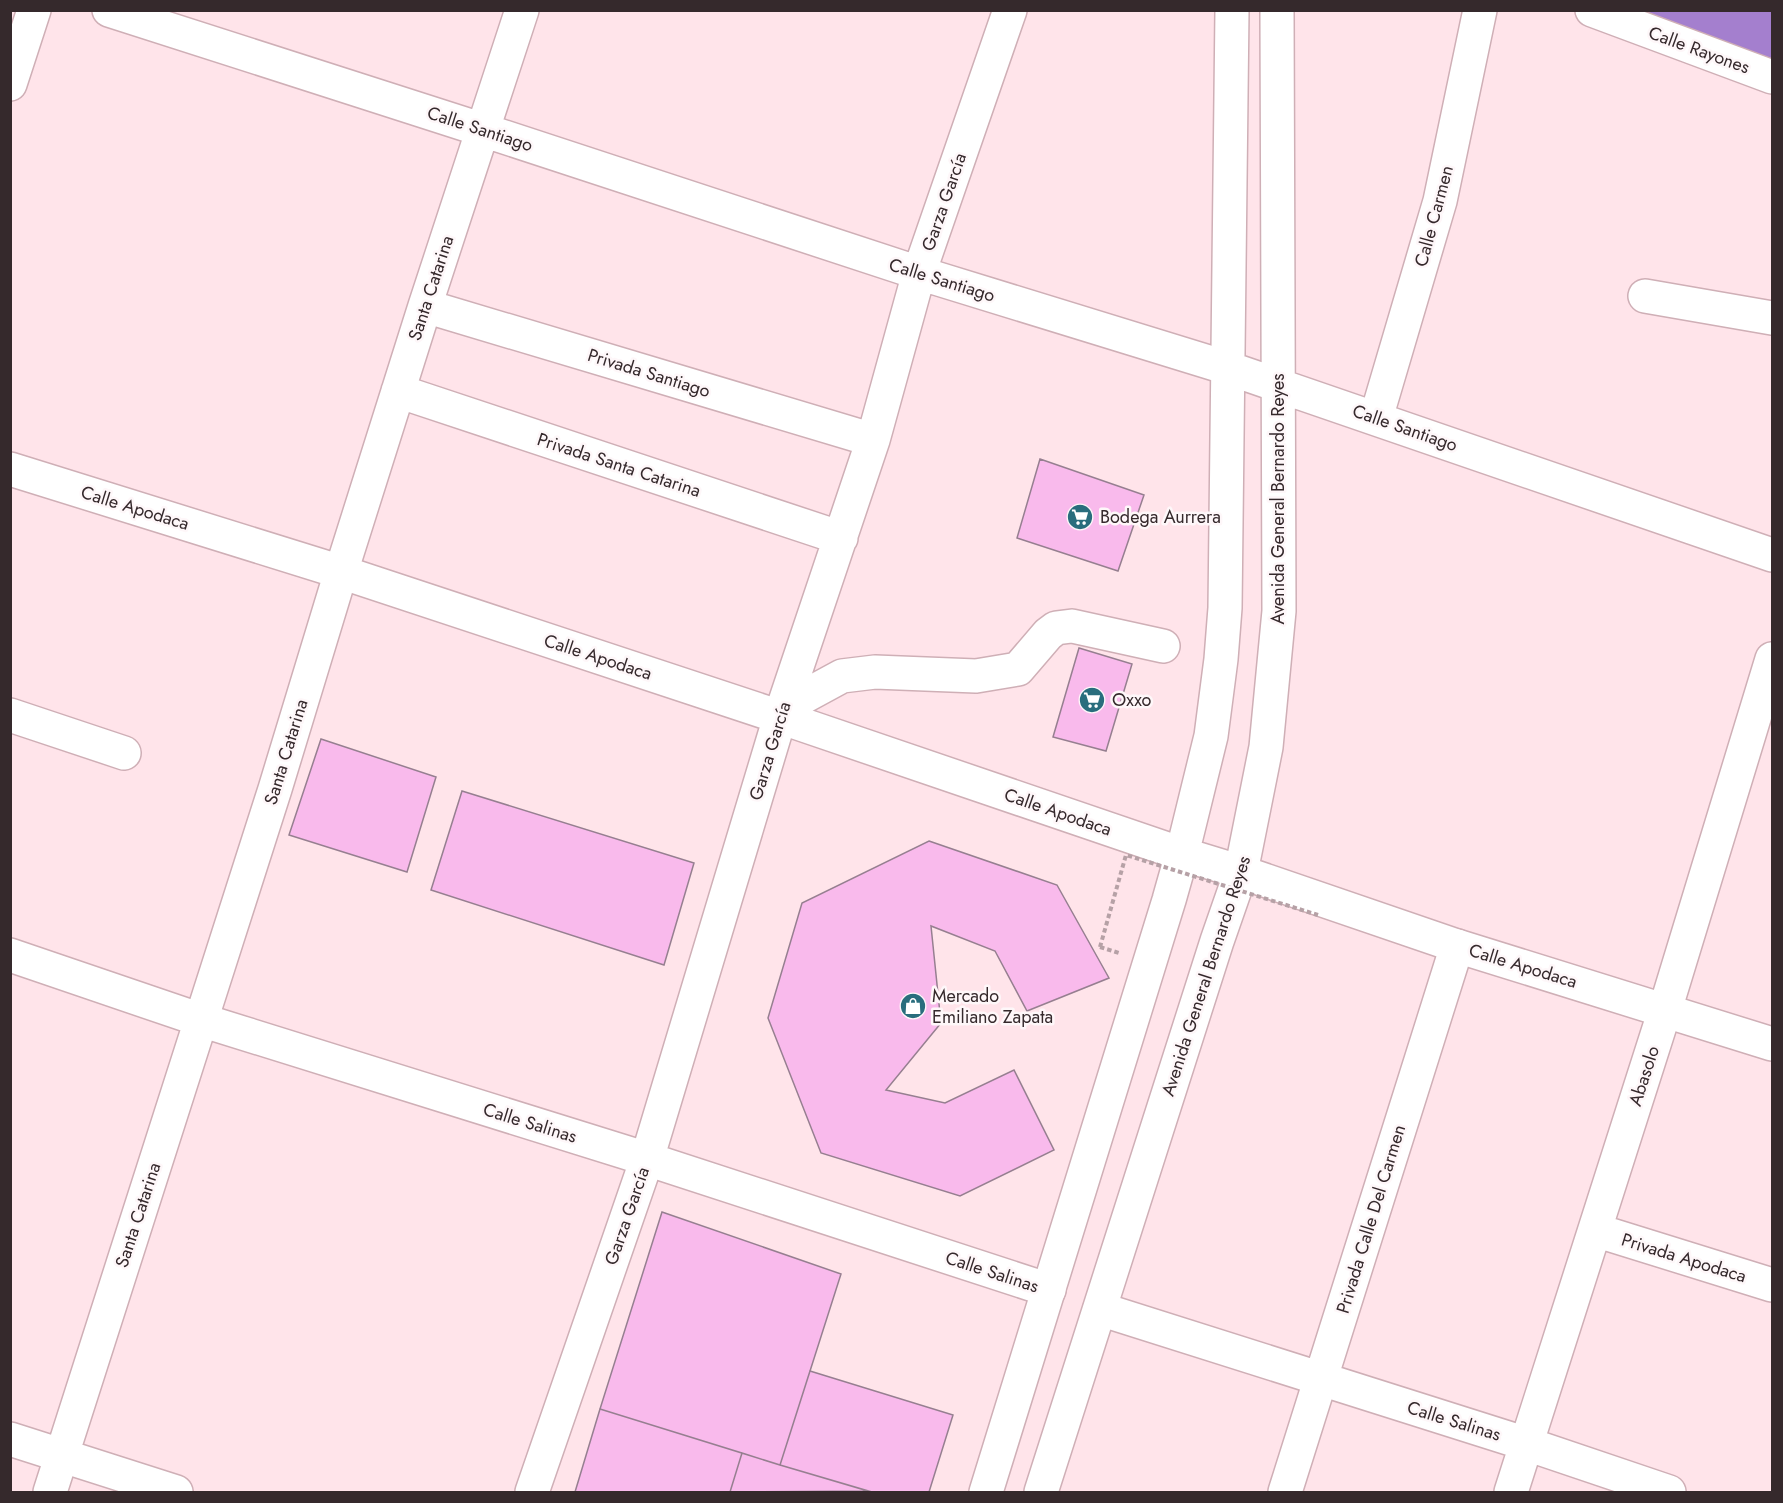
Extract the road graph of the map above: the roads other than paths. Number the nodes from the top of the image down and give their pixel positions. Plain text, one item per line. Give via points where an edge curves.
1 (34, 10) edge
2 (109, 10) edge
3 (522, 10) edge
4 (1010, 10) edge
5 (1232, 10) edge
6 (1277, 10) edge
7 (1480, 10) edge
8 (1592, 10) edge
9 (1773, 76) edge
10 (10, 84) edge
11 (483, 130) junction
12 (919, 273) junction
13 (1645, 296) dead end
14 (425, 306) junction
15 (1773, 318) edge
16 (1228, 368) junction
17 (1279, 384) junction
18 (398, 391) junction
19 (1376, 418) junction
20 (873, 440) junction
21 (10, 470) edge
22 (841, 538) junction
23 (1773, 555) edge
24 (341, 572) junction
25 (1163, 646) dead end
26 (1773, 659) edge
27 (782, 713) junction
28 (10, 715) edge
29 (124, 753) dead end
30 (1182, 854) junction
31 (1241, 872) junction
32 (1457, 946) junction
33 (10, 955) edge
34 (1665, 1010) junction
35 (201, 1020) junction
36 (1773, 1044) edge
37 (646, 1159) junction
38 (1594, 1230) junction
39 (1773, 1285) edge
40 (1049, 1290) junction
41 (1100, 1309) junction
42 (1321, 1379) junction
43 (10, 1439) edge
44 (1527, 1444) junction
45 (61, 1456) junction
46 (50, 1492) edge
47 (176, 1492) edge
48 (532, 1492) edge
49 (986, 1492) edge
50 (1041, 1492) edge
51 (1285, 1492) edge
52 (1511, 1492) edge
53 (1669, 1492) edge

1 - 10 street
2 - 11 street, Calle Santiago
3 - 11 street, Santa Catarina
4 - 12 street, Garza García
5 - 16 street
6 - 17 street, Avenida General Bernardo Reyes
7 - 19 street, Calle Carmen via 1440,201
8 - 9 street, Calle Rayones
11 - 12 street, Calle Santiago
11 - 14 street, Santa Catarina
12 - 16 street, Calle Santiago
12 - 20 street, Garza García
13 - 15 street
14 - 18 street, Santa Catarina
14 - 20 street, Privada Santiago
16 - 17 street, Calle Santiago
16 - 30 street via 1221,659 1210,736
17 - 19 street, Calle Santiago
17 - 31 street, Avenida General Bernardo Reyes via 1279,611 1266,747
18 - 22 street, Privada Santa Catarina
18 - 24 street, Santa Catarina
19 - 23 street, Calle Santiago
20 - 22 street, Garza García
21 - 24 street, Calle Apodaca
22 - 27 street, Garza García
24 - 27 street, Calle Apodaca
24 - 35 street, Santa Catarina
25 - 27 street via 1072,626 1056,628 1018,669 976,676 876,672 842,676
26 - 34 street, Abasolo
27 - 30 street, Calle Apodaca
27 - 37 street, Garza García
28 - 29 street
30 - 31 street, Calle Apodaca
30 - 40 street
31 - 32 street, Calle Apodaca
31 - 41 street, Avenida General Bernardo Reyes
32 - 34 street, Calle Apodaca
32 - 42 street, Privada Calle Del Carmen
33 - 35 street, Calle Salinas
34 - 36 street, Calle Apodaca
34 - 38 street, Abasolo
35 - 37 street, Calle Salinas
35 - 45 street, Santa Catarina
37 - 40 street, Calle Salinas
37 - 48 street, Garza García
38 - 39 street, Privada Apodaca
38 - 44 street, Abasolo
40 - 49 street
41 - 42 street, Calle Salinas
41 - 50 street, Avenida General Bernardo Reyes
42 - 44 street, Calle Salinas
42 - 51 street, Privada Calle Del Carmen
43 - 45 street
44 - 52 street, Abasolo
44 - 53 street, Calle Salinas
45 - 46 street, Santa Catarina
45 - 47 street

